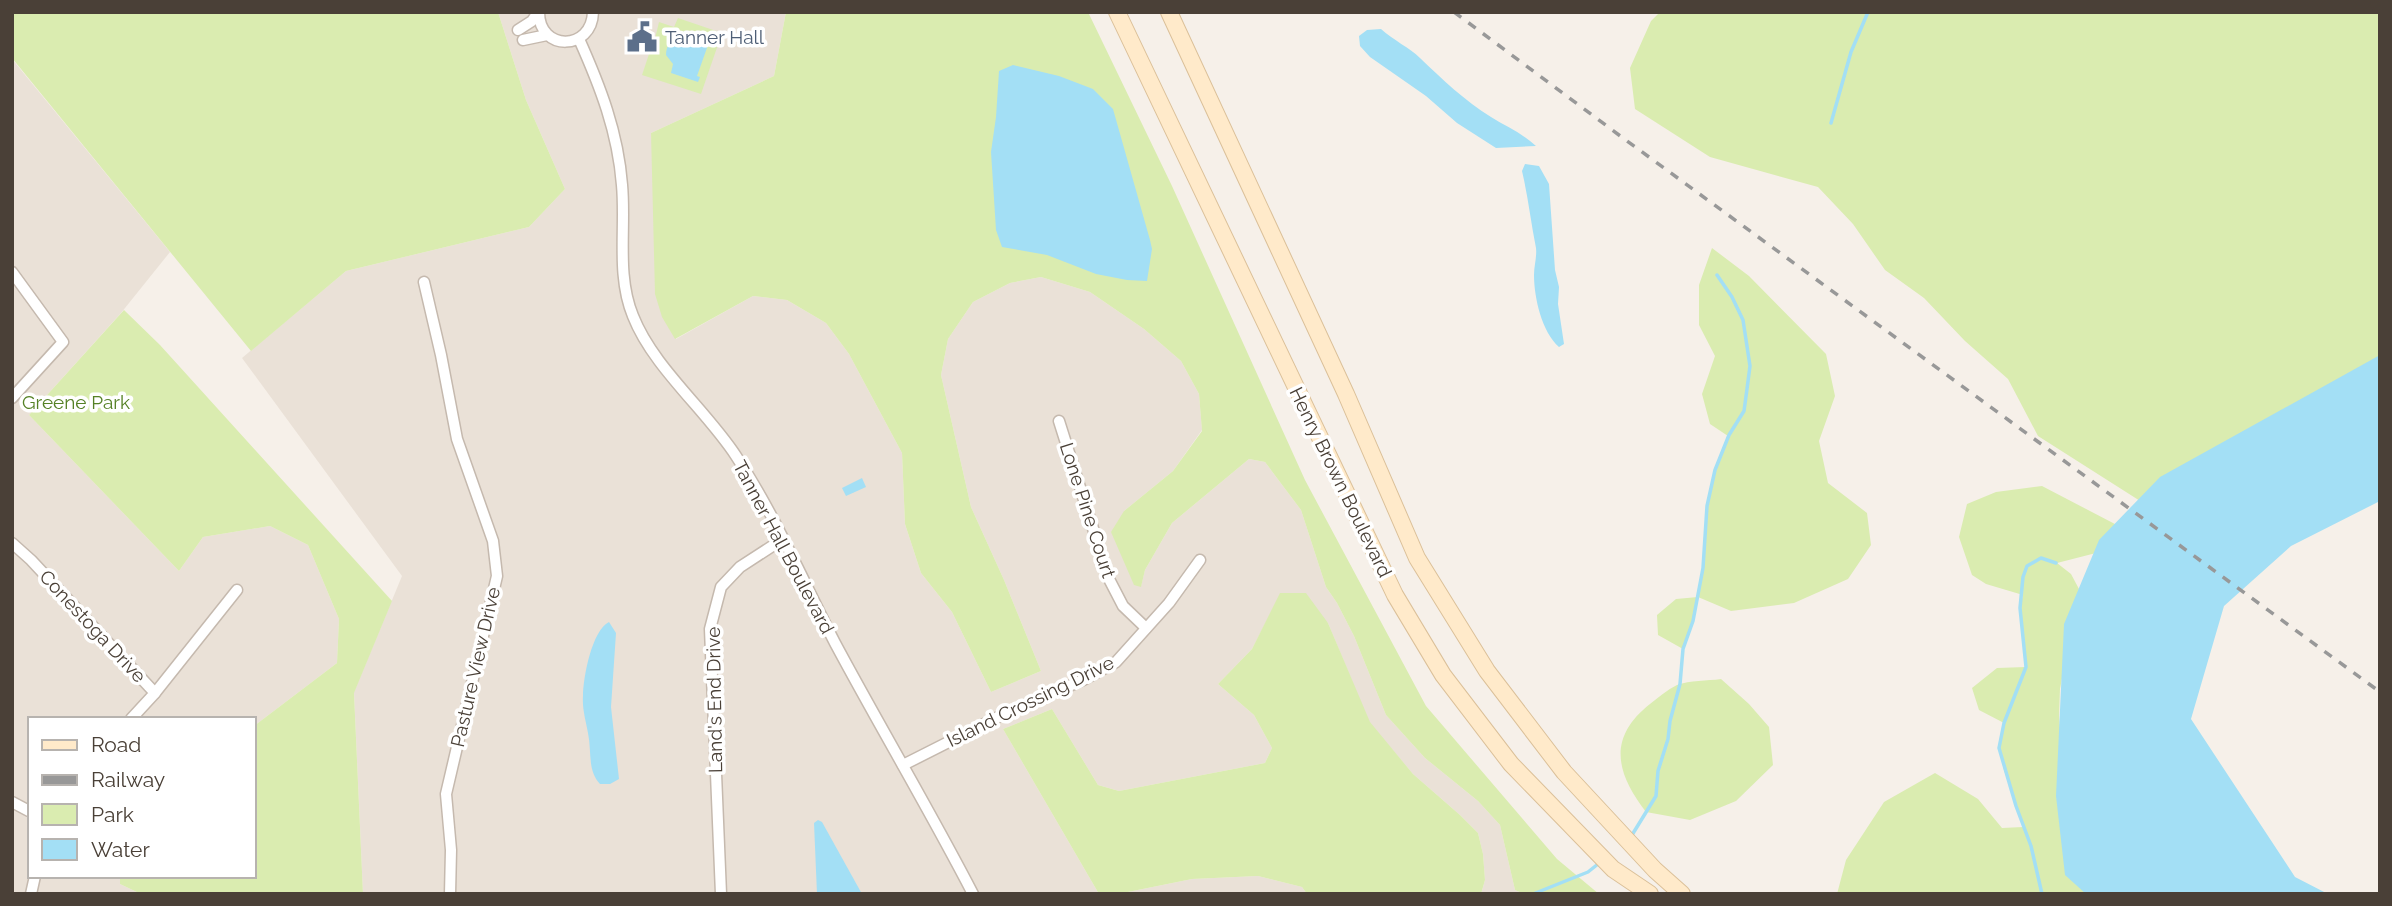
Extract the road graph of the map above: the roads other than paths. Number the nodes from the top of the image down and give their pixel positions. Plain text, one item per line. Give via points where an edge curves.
1 (538, 12) edge
2 (593, 12) edge
3 (1117, 12) edge
4 (1169, 12) edge
5 (547, 34) junction
6 (579, 38) junction
7 (12, 272) edge
8 (424, 282) dead end
9 (12, 398) edge
10 (1059, 421) dead end
11 (783, 539) junction
12 (12, 543) edge
13 (1200, 560) dead end
14 (237, 590) dead end
15 (1146, 628) junction
16 (155, 693) junction
17 (133, 717) edge
18 (903, 765) junction
19 (12, 802) edge
20 (28, 810) edge
21 (450, 894) edge
22 (721, 894) edge
23 (973, 894) edge
24 (1650, 894) edge
25 (1682, 894) edge

1 - 5 street
1 - 5 street via 521,35
2 - 6 street via 591,25
3 - 24 main road, Henry Brown Boulevard via 1395,595 1443,675 1511,765 1614,869
4 - 25 main road, Henry Brown Boulevard via 1417,558 1487,671 1564,772
5 - 6 street via 562,42
6 - 11 street, Tanner Hall Boulevard via 605,100 619,160 624,281 632,315 647,343 736,455
7 - 9 street via 63,342
8 - 21 street, Pasture View Drive via 457,439 493,541 497,576 446,794
10 - 15 street, Lone Pine Court via 1108,579 1123,606
11 - 18 street, Tanner Hall Boulevard
11 - 22 street, Land's End Drive via 740,567 720,587 710,629
12 - 16 street, Conestoga Drive
13 - 15 street, Island Crossing Drive
14 - 16 street, Conestoga Drive
15 - 18 street, Island Crossing Drive via 1115,662
16 - 17 street, Conestoga Drive
18 - 23 street, Tanner Hall Boulevard
19 - 20 street

